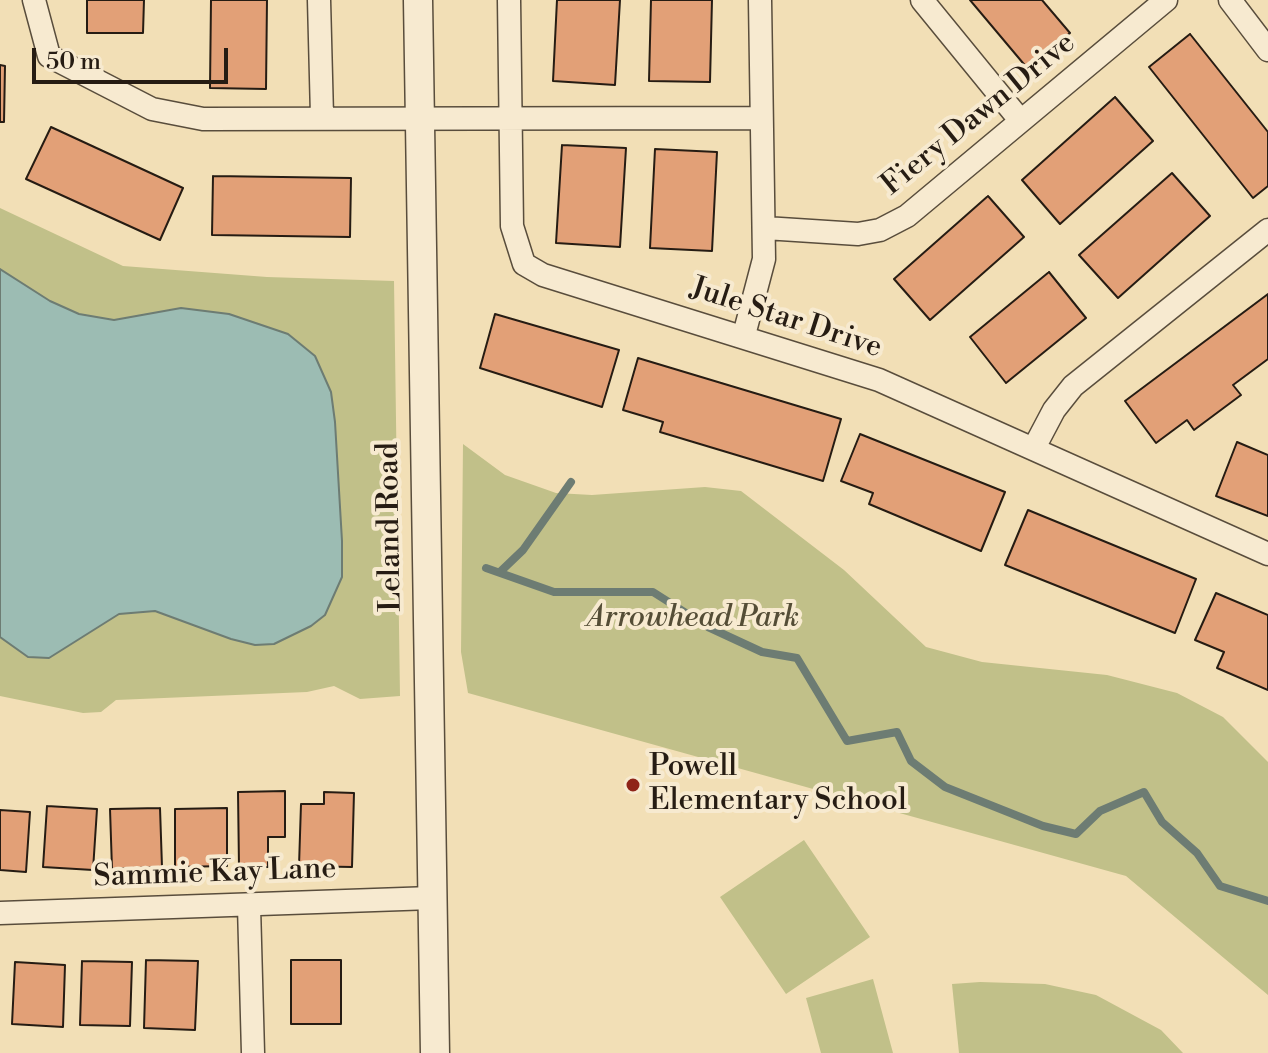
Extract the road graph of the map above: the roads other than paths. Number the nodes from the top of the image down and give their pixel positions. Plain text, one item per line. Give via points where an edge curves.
1 (34, 0) edge
2 (319, 0) edge
3 (418, 0) edge
4 (509, 0) edge
5 (760, 0) edge
6 (922, 0) edge
7 (1166, 0) edge
8 (1230, 0) edge
9 (1268, 50) edge
10 (322, 116) junction
11 (420, 118) junction
12 (513, 118) junction
13 (761, 118) junction
14 (1020, 120) junction
15 (765, 228) junction
16 (1268, 230) edge
17 (744, 335) junction
18 (1035, 446) junction
19 (1268, 554) edge
20 (432, 898) junction
21 (249, 906) junction
22 (0, 913) edge
23 (253, 1053) edge
24 (435, 1053) edge

1 - 10 street via 49,56 152,109 203,119
2 - 10 street
3 - 11 street, Leland Road
4 - 12 street, Jule Star Drive
5 - 13 street
6 - 14 street
7 - 14 street, Fiery Dawn Drive
8 - 9 street
10 - 11 street
11 - 12 street
11 - 20 street, Leland Road
12 - 13 street
12 - 17 street, Jule Star Drive via 512,226 524,264 543,275
13 - 15 street
14 - 15 street, Fiery Dawn Drive via 907,216 880,230 858,234
15 - 17 street via 764,259
16 - 18 street via 1073,386
17 - 18 street, Jule Star Drive via 879,380
18 - 19 street, Jule Star Drive
20 - 21 street, Sammie Kay Lane
20 - 24 street, Leland Road
21 - 22 street, Sammie Kay Lane
21 - 23 street

